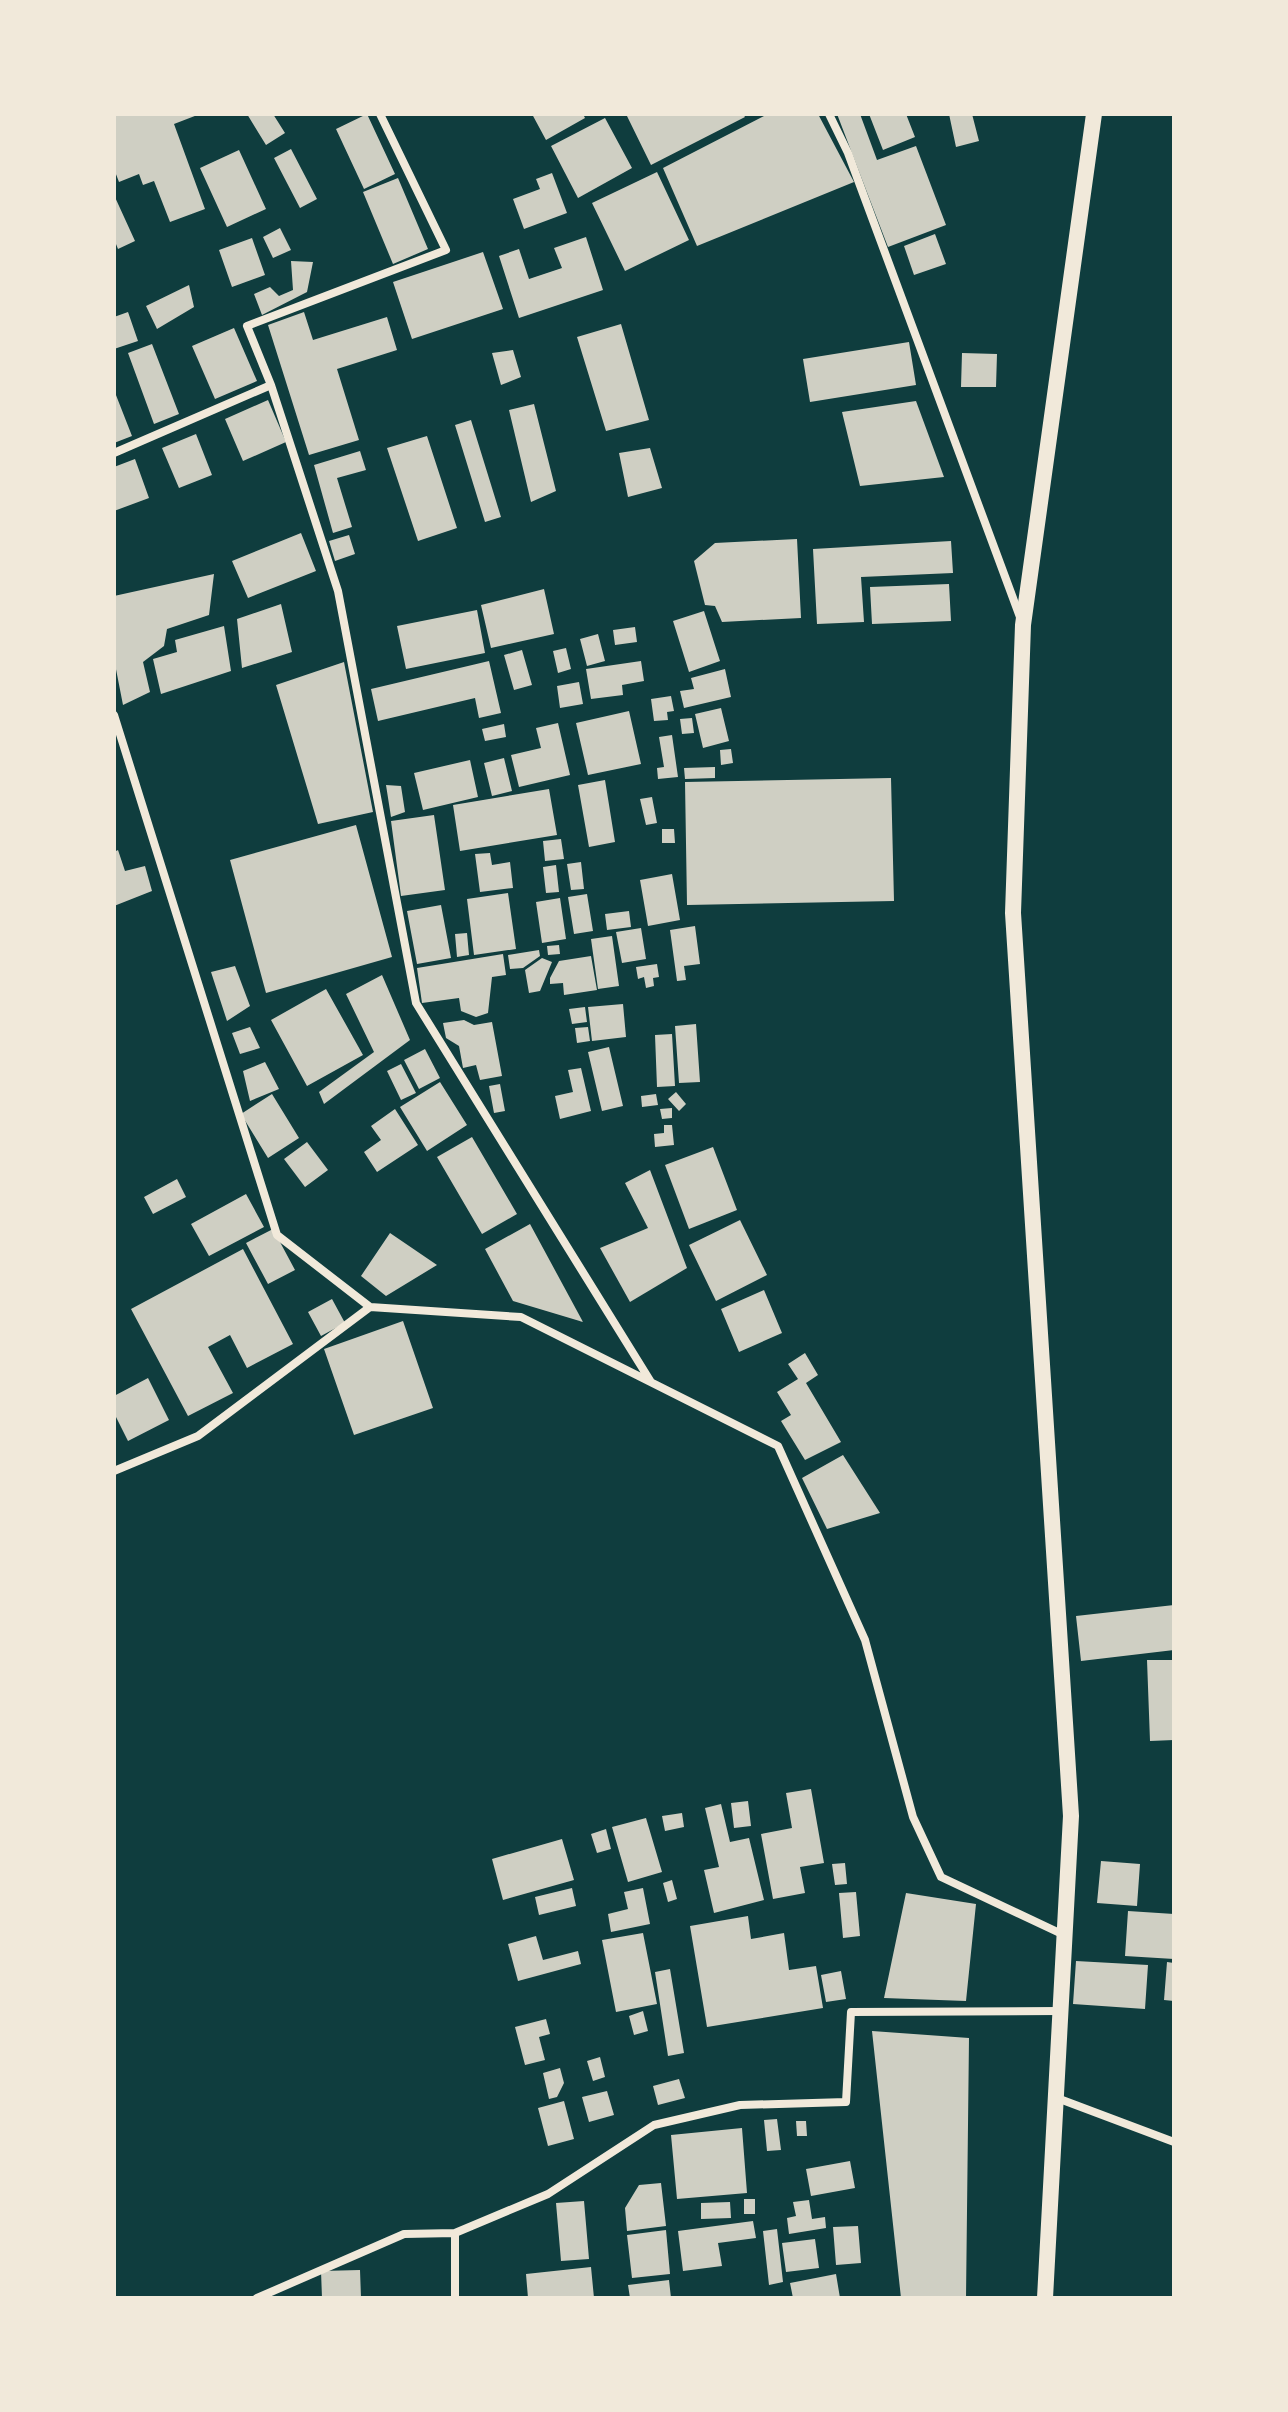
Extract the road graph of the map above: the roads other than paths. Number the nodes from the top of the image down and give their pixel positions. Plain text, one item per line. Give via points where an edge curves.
1 (380, 114) edge
2 (829, 114) edge
3 (1094, 114) edge
4 (271, 385) junction
5 (114, 453) edge
6 (1023, 625) junction
7 (114, 715) edge
8 (370, 1307) junction
9 (651, 1383) junction
10 (114, 1471) edge
11 (1065, 1935) junction
12 (1061, 2011) junction
13 (1056, 2097) junction
14 (1174, 2142) edge
15 (455, 2233) junction
16 (257, 2298) edge
17 (455, 2298) edge
18 (1045, 2298) edge

1 - 4 street via 446,250 247,326
2 - 6 street
3 - 6 main road
4 - 5 street
4 - 9 street via 338,591 416,1003
6 - 11 main road via 1013,913 1071,1816
7 - 8 street via 277,1235
8 - 9 street via 521,1317
8 - 10 street via 198,1436
9 - 11 street via 778,1446 865,1640 913,1817 941,1877
11 - 12 main road
12 - 13 main road
12 - 15 street via 851,2012 846,2102 740,2105 654,2125 548,2194
13 - 14 street
13 - 18 main road
15 - 16 street via 404,2234
15 - 17 street

